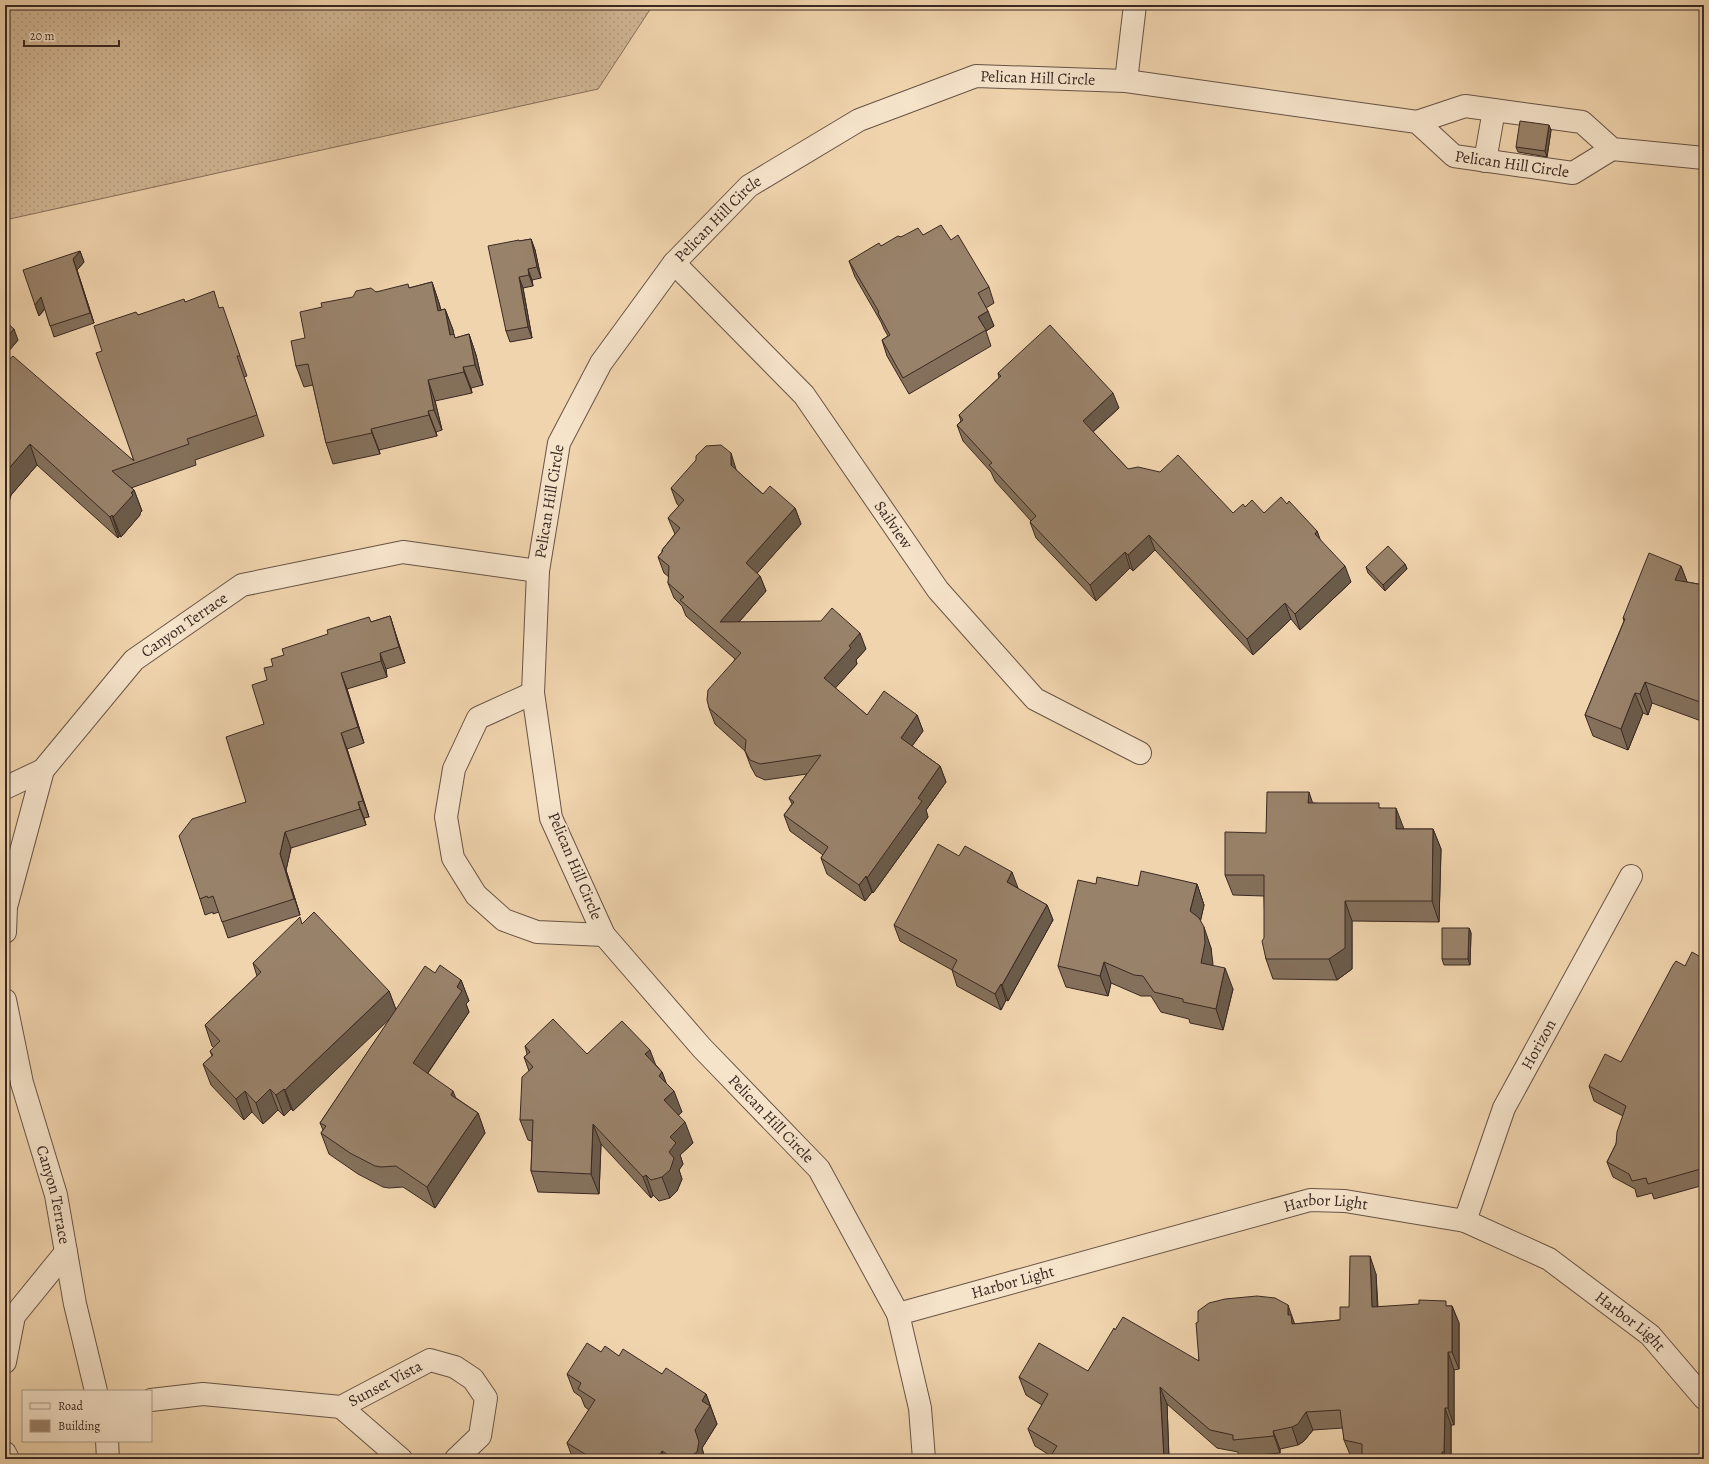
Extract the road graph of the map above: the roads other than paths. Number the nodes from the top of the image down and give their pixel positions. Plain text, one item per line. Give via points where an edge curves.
1 (1135, 5) edge
2 (1126, 81) junction
3 (1494, 110) junction
4 (1417, 122) junction
5 (1612, 149) junction
6 (1704, 158) edge
7 (1485, 161) junction
8 (674, 263) junction
9 (538, 571) junction
10 (533, 693) junction
11 (1140, 753) dead end
12 (43, 770) junction
13 (5, 788) edge
14 (1631, 876) dead end
15 (5, 932) edge
16 (604, 936) junction
17 (5, 1000) edge
18 (5, 1068) edge
19 (22, 1084) junction
20 (1466, 1221) junction
21 (66, 1252) junction
22 (898, 1314) junction
23 (5, 1362) edge
24 (96, 1390) edge
25 (1704, 1398) edge
26 (152, 1400) edge
27 (341, 1407) junction
28 (107, 1442) edge
29 (5, 1452) edge
30 (8, 1459) edge
31 (108, 1459) edge
32 (400, 1459) edge
33 (456, 1459) edge
34 (924, 1459) edge

1 - 2 street
2 - 4 street, Pelican Hill Circle
2 - 8 street, Pelican Hill Circle via 976,76 859,120 749,186
3 - 4 street, Pelican Hill Circle via 1465,106
3 - 5 street, Pelican Hill Circle via 1582,122
3 - 7 street
4 - 7 street, Pelican Hill Circle via 1454,156
5 - 6 street
5 - 7 street, Pelican Hill Circle via 1573,173
8 - 9 street, Pelican Hill Circle via 602,364 559,444
8 - 11 street, Sailview via 804,396 938,590 1035,699
9 - 10 street, Pelican Hill Circle
9 - 12 street, Canyon Terrace via 403,552 242,585 134,660
10 - 16 street, Pelican Hill Circle via 552,818
10 - 16 street via 478,718 454,769 446,817 453,858 476,895 504,920 537,932
12 - 13 street
12 - 15 street, Canyon Terrace via 6,907
14 - 20 street, Horizon via 1504,1108
16 - 22 street, Pelican Hill Circle via 702,1048 819,1169
17 - 19 street, Canyon Terrace
18 - 19 street
19 - 21 street, Canyon Terrace via 56,1195
20 - 22 street, Harbor Light via 1345,1201 1310,1200
20 - 25 street, Harbor Light via 1549,1259 1650,1335
21 - 23 street via 14,1316
21 - 24 street, Canyon Terrace via 75,1304
22 - 34 street, Pelican Hill Circle via 920,1408
26 - 27 street, Sunset Vista via 203,1394
27 - 32 street, Sunset Vista
27 - 33 street, Sunset Vista via 430,1360 455,1367 473,1380 486,1398 480,1436
28 - 31 street
29 - 30 street

